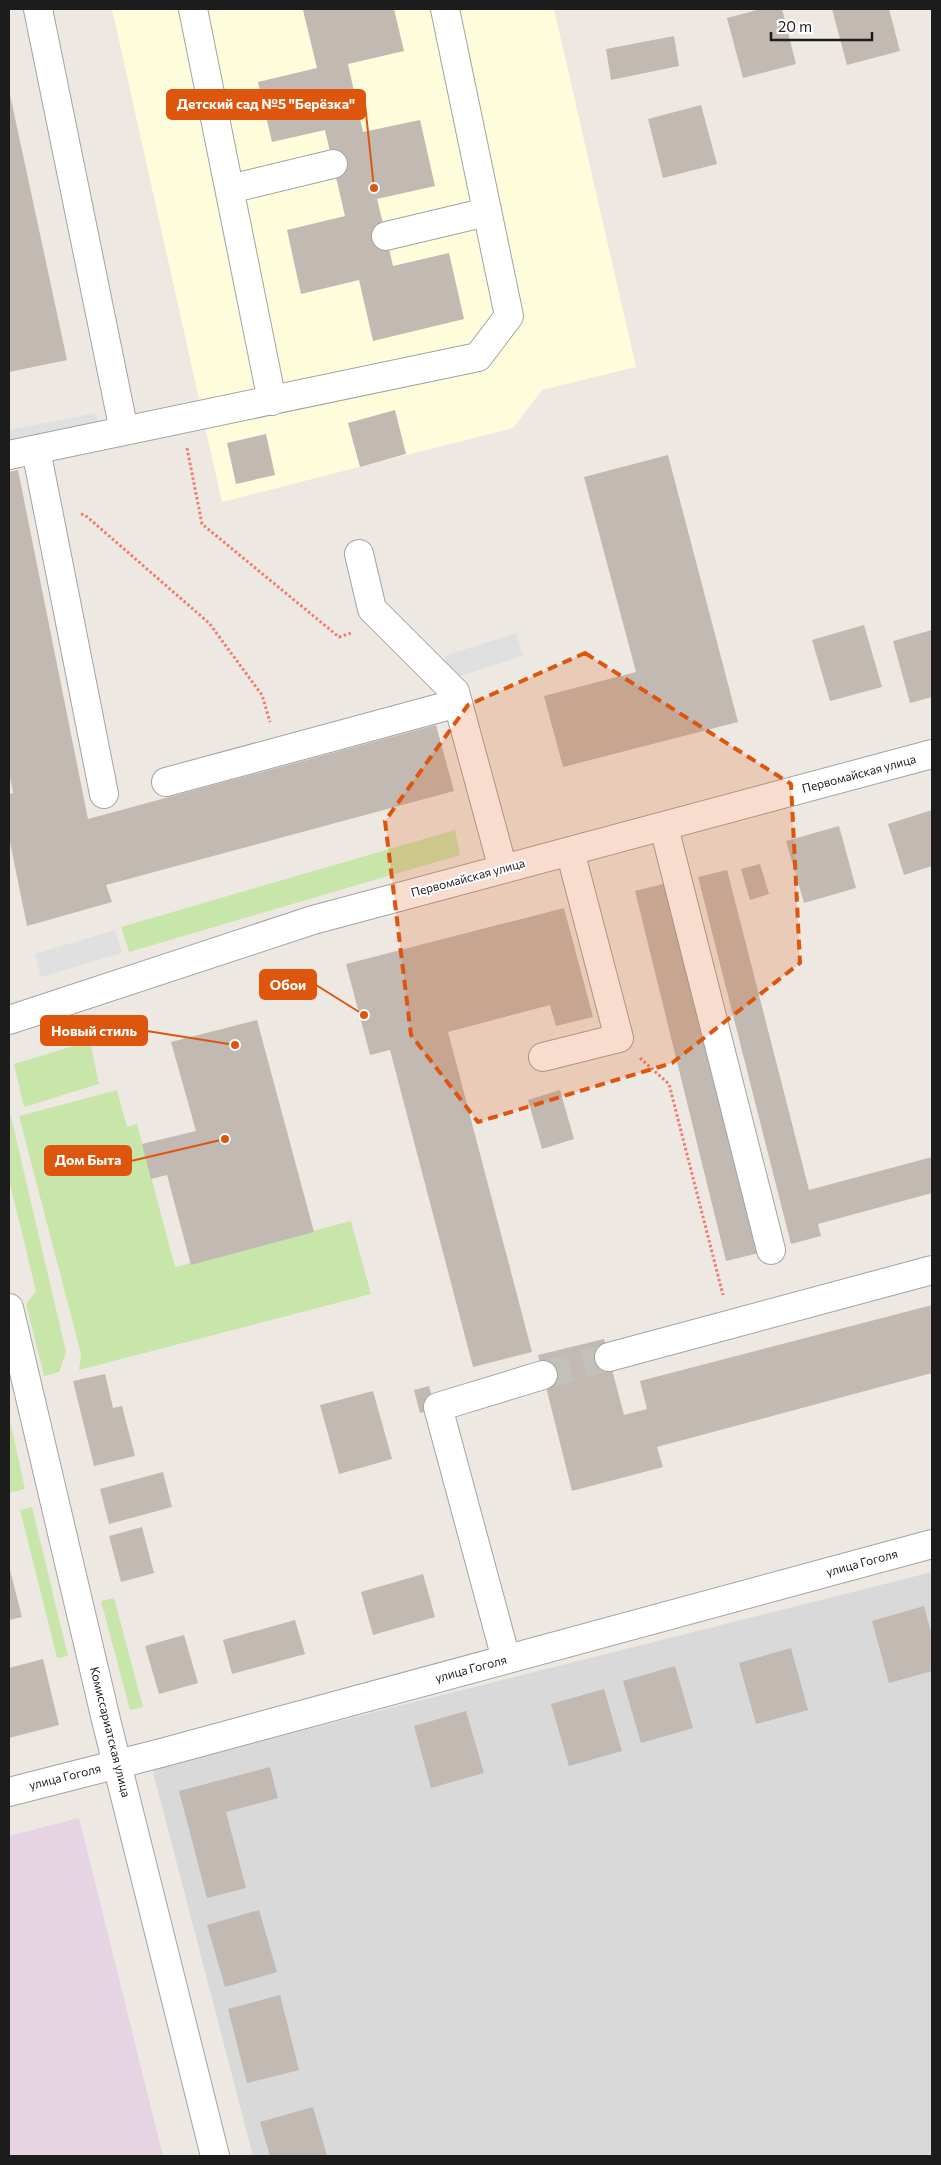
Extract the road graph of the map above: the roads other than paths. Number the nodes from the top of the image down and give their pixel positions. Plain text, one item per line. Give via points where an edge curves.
1 (38, 9) edge
2 (193, 9) edge
3 (445, 9) edge
4 (333, 164) dead end
5 (230, 189) junction
6 (487, 212) junction
7 (386, 236) dead end
8 (272, 401) junction
9 (124, 432) junction
10 (36, 450) junction
11 (9, 455) edge
12 (359, 554) dead end
13 (458, 703) junction
14 (932, 754) edge
15 (166, 782) dead end
16 (104, 794) dead end
17 (664, 827) junction
18 (570, 851) junction
19 (503, 869) junction
20 (9, 1020) edge
21 (544, 1057) dead end
22 (771, 1250) dead end
23 (932, 1270) edge
24 (9, 1308) edge
25 (609, 1357) tunnel mouth
26 (543, 1375) tunnel mouth
27 (932, 1544) edge
28 (506, 1659) junction
29 (118, 1764) junction
30 (9, 1792) edge
31 (215, 2156) edge

1 - 9 street
2 - 5 street
3 - 6 street
4 - 5 street
5 - 8 street
6 - 7 street
6 - 8 street via 509,316 478,357
8 - 9 street
9 - 10 street
10 - 11 street
10 - 16 street
12 - 13 street via 372,610 455,692
13 - 15 street
13 - 19 street
14 - 17 street, Первомайская улица
17 - 18 street, Первомайская улица
17 - 22 street
18 - 19 street, Первомайская улица
18 - 21 street via 619,1038
19 - 20 street, Первомайская улица via 313,920
23 - 25 street
24 - 29 street, Комиссариатская улица
26 - 28 street via 438,1407
27 - 28 street, улица Гоголя
28 - 29 street, улица Гоголя
29 - 30 street, улица Гоголя
29 - 31 street, Комиссариатская улица

